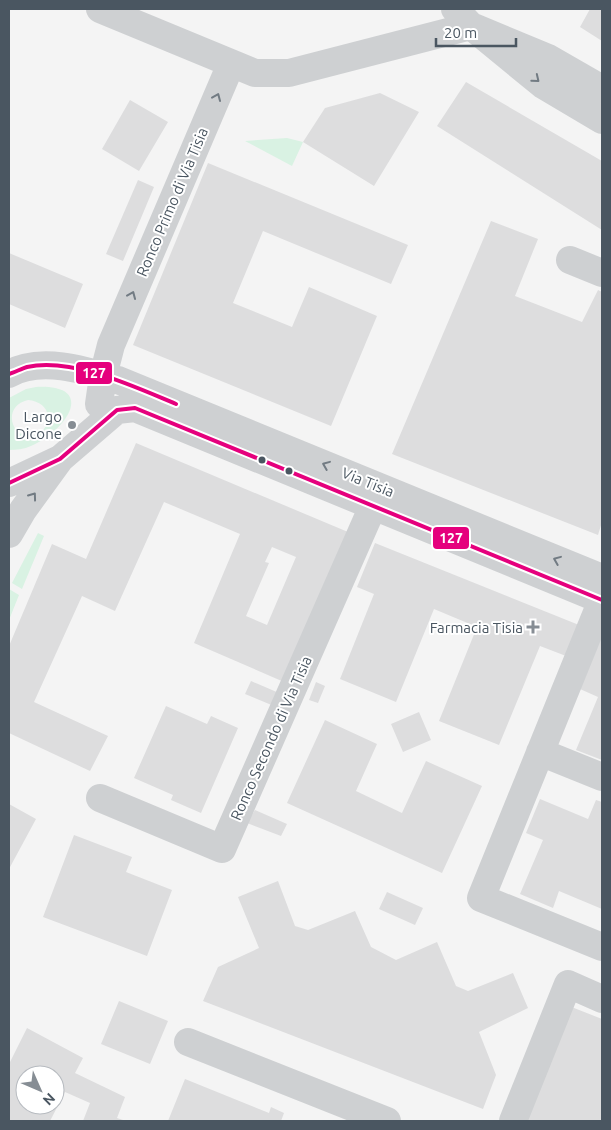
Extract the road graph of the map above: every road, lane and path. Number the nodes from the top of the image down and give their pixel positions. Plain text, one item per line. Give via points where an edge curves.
1 (100, 9) edge
2 (463, 18) edge
3 (231, 64) junction
4 (602, 89) edge
5 (602, 120) edge
6 (570, 260) dead end
7 (602, 273) edge
8 (74, 370) junction
9 (9, 374) edge
10 (103, 376) junction
11 (134, 397) junction
12 (99, 404) junction
13 (69, 450) junction
14 (15, 477) edge
15 (373, 506) junction
16 (9, 534) edge
17 (602, 593) edge
18 (540, 752) junction
19 (602, 777) edge
20 (100, 798) dead end
21 (602, 947) edge
22 (602, 999) edge
23 (188, 1042) dead end
24 (387, 1121) edge
25 (514, 1121) edge

1 - 3 street
2 - 3 street via 289,73 255,73
2 - 4 street via 548,58
2 -> 5 street via 543,85
10 -> 3 street, Ronco Primo di Via Tisia via 113,340
6 - 7 street
8 - 9 street via 57,365 34,366
8 - 10 street
8 - 12 street via 89,380
10 - 11 street
10 - 12 street, Ronco Primo di Via Tisia
11 - 13 street
11 - 15 street, Via Tisia
17 -> 11 street, Via Tisia
12 - 13 street, Ronco Primo di Via Tisia via 94,419
13 - 14 street
16 -> 13 street via 23,510
15 - 17 street, Via Tisia
15 - 20 street, Ronco Secondo di Via Tisia via 222,849
17 - 18 street
18 - 19 street
18 - 21 street via 481,898
22 - 25 street via 568,984
23 - 24 street

